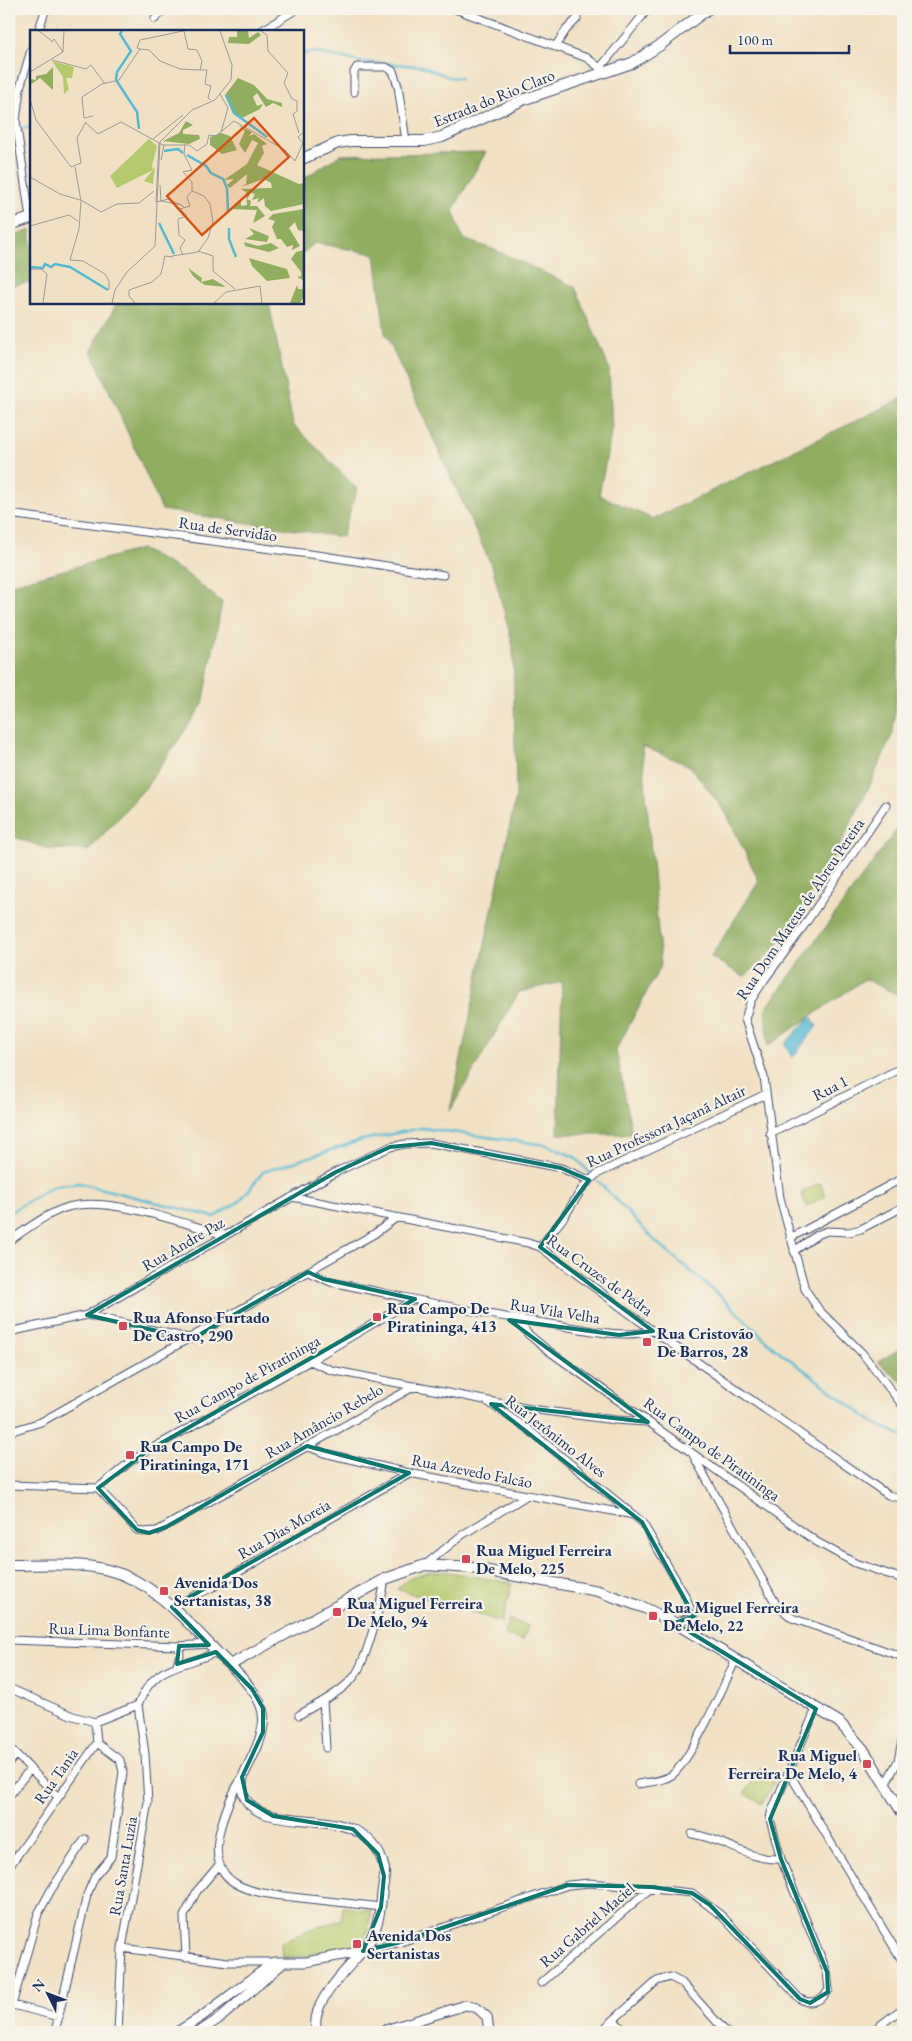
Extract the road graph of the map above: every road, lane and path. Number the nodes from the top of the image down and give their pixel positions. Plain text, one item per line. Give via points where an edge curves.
1 (46, 9) edge
2 (165, 9) edge
3 (297, 9) edge
4 (455, 9) edge
5 (648, 9) edge
6 (708, 9) edge
7 (155, 19) dead end
8 (577, 19) dead end
9 (38, 30) edge
10 (263, 30) edge
11 (555, 47) junction
12 (30, 53) edge
13 (600, 71) junction
14 (354, 92) dead end
15 (9, 133) edge
16 (17, 137) junction
17 (406, 141) junction
18 (304, 158) edge
19 (30, 212) edge
20 (30, 218) edge
21 (9, 225) edge
22 (9, 514) edge
23 (444, 575) dead end
24 (886, 805) dead end
25 (903, 1067) edge
26 (766, 1094) junction
27 (770, 1134) junction
28 (903, 1178) edge
29 (589, 1180) junction
30 (292, 1197) junction
31 (903, 1206) edge
32 (396, 1218) junction
33 (225, 1235) junction
34 (790, 1238) junction
35 (9, 1241) edge
36 (540, 1247) junction
37 (794, 1251) junction
38 (308, 1272) junction
39 (413, 1300) junction
40 (87, 1315) junction
41 (516, 1320) junction
42 (653, 1331) junction
43 (9, 1332) edge
44 (192, 1339) junction
45 (310, 1361) junction
46 (416, 1386) junction
47 (486, 1400) junction
48 (903, 1404) edge
49 (648, 1422) junction
50 (9, 1432) edge
51 (307, 1446) junction
52 (692, 1452) junction
53 (408, 1473) junction
54 (9, 1485) edge
55 (98, 1488) junction
56 (526, 1496) junction
57 (903, 1499) edge
58 (634, 1515) junction
59 (425, 1564) junction
60 (9, 1565) edge
61 (385, 1579) junction
62 (903, 1579) edge
63 (172, 1607) junction
64 (694, 1616) junction
65 (675, 1623) junction
66 (701, 1639) junction
67 (9, 1640) edge
68 (209, 1644) junction
69 (179, 1646) junction
70 (216, 1652) junction
71 (903, 1656) edge
72 (736, 1659) junction
73 (177, 1664) junction
74 (230, 1665) junction
75 (9, 1688) edge
76 (322, 1701) junction
77 (138, 1705) junction
78 (816, 1709) junction
79 (299, 1715) dead end
80 (95, 1722) junction
81 (903, 1736) edge
82 (97, 1743) junction
83 (9, 1747) edge
84 (326, 1748) dead end
85 (16, 1755) junction
86 (9, 1763) edge
87 (30, 1769) junction
88 (789, 1773) junction
89 (242, 1777) junction
90 (638, 1784) dead end
91 (886, 1785) junction
92 (9, 1796) edge
93 (58, 1797) junction
94 (903, 1814) edge
95 (692, 1834) dead end
96 (85, 1839) dead end
97 (781, 1859) junction
98 (219, 1865) junction
99 (9, 1868) edge
100 (652, 1887) junction
101 (381, 1907) junction
102 (122, 1948) junction
103 (363, 1950) junction
104 (186, 1957) junction
105 (278, 1962) junction
106 (903, 1962) edge
107 (541, 1983) dead end
108 (10, 2005) edge
109 (903, 2008) edge
110 (59, 2017) junction
111 (614, 2020) junction
112 (400, 2029) edge
113 (55, 2032) edge
114 (118, 2032) edge
115 (177, 2032) edge
116 (199, 2032) edge
117 (317, 2032) edge
118 (379, 2032) edge
119 (489, 2032) edge
120 (600, 2032) edge
121 (625, 2032) edge
122 (726, 2032) edge
123 (871, 2032) edge

1 - 9 street
2 - 7 street
3 - 10 street
4 - 11 street
5 - 13 street
6 - 13 main road, Estrada do Rio Claro via 646,55 618,70
8 - 11 street
11 - 13 street via 587,58
12 - 16 street via 20,88
13 - 17 main road, Estrada do Rio Claro via 525,99 442,137
14 - 17 street via 357,67 386,67 393,71
15 - 16 street
16 - 19 street
17 - 18 main road, Estrada do Rio Claro via 351,141
20 - 21 main road
22 - 23 street, Rua de Servidão
24 - 26 street, Rua Dom Mateus de Abreu Pereira via 747,1010 746,1027 763,1070
25 - 27 street, Rua 1
26 - 27 street, Rua Dom Mateus de Abreu Pereira
26 - 29 street, Rua Professora Jaçanã Altair
27 - 34 street, Rua Dom Mateus de Abreu Pereira
28 - 34 street
29 - 30 street, Rua Professora Jaçanã Altair via 561,1168 431,1143 405,1144 375,1153
29 - 36 street
30 - 32 street, Rua Cruzes de Pedra
30 - 33 street, Rua Andre Paz
31 - 37 street via 861,1229 817,1235
32 - 36 street, Rua Cruzes de Pedra
32 - 38 street
33 - 35 street via 114,1206 79,1204 49,1215
33 - 40 street, Rua Andre Paz
34 - 37 street, Rua Dom Mateus de Abreu Pereira
36 - 42 street, Rua Cruzes de Pedra
37 - 48 street, Rua Dom Mateus de Abreu Pereira via 810,1300 862,1353
38 - 39 street, Rua Vila Velha via 323,1279
38 - 44 street
39 - 41 street, Rua Vila Velha
39 - 45 street, Rua Campo de Piratininga
40 - 43 street
40 - 44 street
41 - 42 street, Rua Vila Velha via 619,1335
41 - 49 street, Rua Campo de Piratininga via 546,1349
42 - 57 street, Rua Cruzes de Pedra via 888,1495
44 - 50 street via 41,1422
45 - 46 street, Rua Jerônimo Alves via 331,1370
45 - 55 street, Rua Campo de Piratininga via 149,1450
46 - 47 street, Rua Jerônimo Alves
46 - 51 street, Rua Amâncio Rebelo
47 - 49 street via 530,1409
47 - 58 street, Rua Jerônimo Alves via 529,1430
49 - 52 street, Rua Campo de Piratininga
51 - 53 street, Rua Azevedo Falcão
51 - 55 street, Rua Amâncio Rebelo via 158,1531 137,1530
52 - 62 street, Rua Campo de Piratininga via 833,1552
52 - 71 street via 782,1612
53 - 56 street, Rua Azevedo Falcão
53 - 63 street, Rua Dias Moreia via 213,1587
54 - 55 street
56 - 58 street, Rua Azevedo Falcão
56 - 59 street via 462,1535
58 - 64 street, Rua Jerônimo Alves via 652,1535
59 - 61 main road
59 - 65 main road via 472,1568 598,1591 646,1608
60 - 63 main road via 72,1565 107,1570 142,1584
61 - 74 main road
61 - 76 street via 377,1617 356,1676
63 - 68 main road
64 - 65 street
64 - 66 street, Rua Jerônimo Alves
65 - 66 main road
66 - 72 main road
67 - 69 street, Rua Lima Bonfante
68 - 69 street, Rua Lima Bonfante
68 - 70 main road
69 - 73 street
70 - 73 street
70 - 74 main road
72 - 78 main road
72 - 90 street via 697,1739 675,1772 660,1780
73 - 77 street via 149,1683
74 - 89 street via 255,1693 263,1708 258,1746
75 - 80 street via 73,1716
76 - 79 street
76 - 84 street
77 - 80 street
77 - 102 street, Rua Santa Luzia via 148,1802
78 - 88 street
78 - 91 main road via 851,1733
80 - 82 street, Rua Tania
81 - 91 street via 898,1761
82 - 93 street, Rua Tania
82 - 110 street via 122,1764 119,1807 111,1857 86,1895
83 - 85 street
85 - 86 street
85 - 87 street
87 - 92 street
87 - 93 street
88 - 97 street via 770,1819
88 - 106 street
89 - 98 street via 230,1796 218,1836
89 - 101 street via 247,1800 260,1812 340,1824 365,1836 384,1867
91 - 94 main road
93 - 99 street, Rua Tania
95 - 97 street via 721,1841 758,1858
96 - 108 street via 38,1914
97 - 100 street via 829,1977 828,1992 810,2003 798,1998 722,1916 700,1898 682,1890
98 - 101 street via 227,1878 249,1891
98 - 104 street via 197,1891 184,1916 182,1928
100 - 103 street via 589,1883 568,1886 401,1942
100 - 107 street, Rua Gabriel Maciel
101 - 103 street via 376,1929
102 - 104 street
102 - 114 street, Rua Santa Luzia
103 - 105 street via 306,1962
103 - 117 street via 321,2004 315,2020
104 - 105 street via 228,1962
105 - 115 street
105 - 116 street via 220,2018
108 - 110 street
109 - 123 street
110 - 113 street
111 - 120 street
111 - 121 street
111 - 122 street via 657,1981 670,1977 682,1983
112 - 118 street
112 - 119 street via 466,2005 477,2008 487,2017

